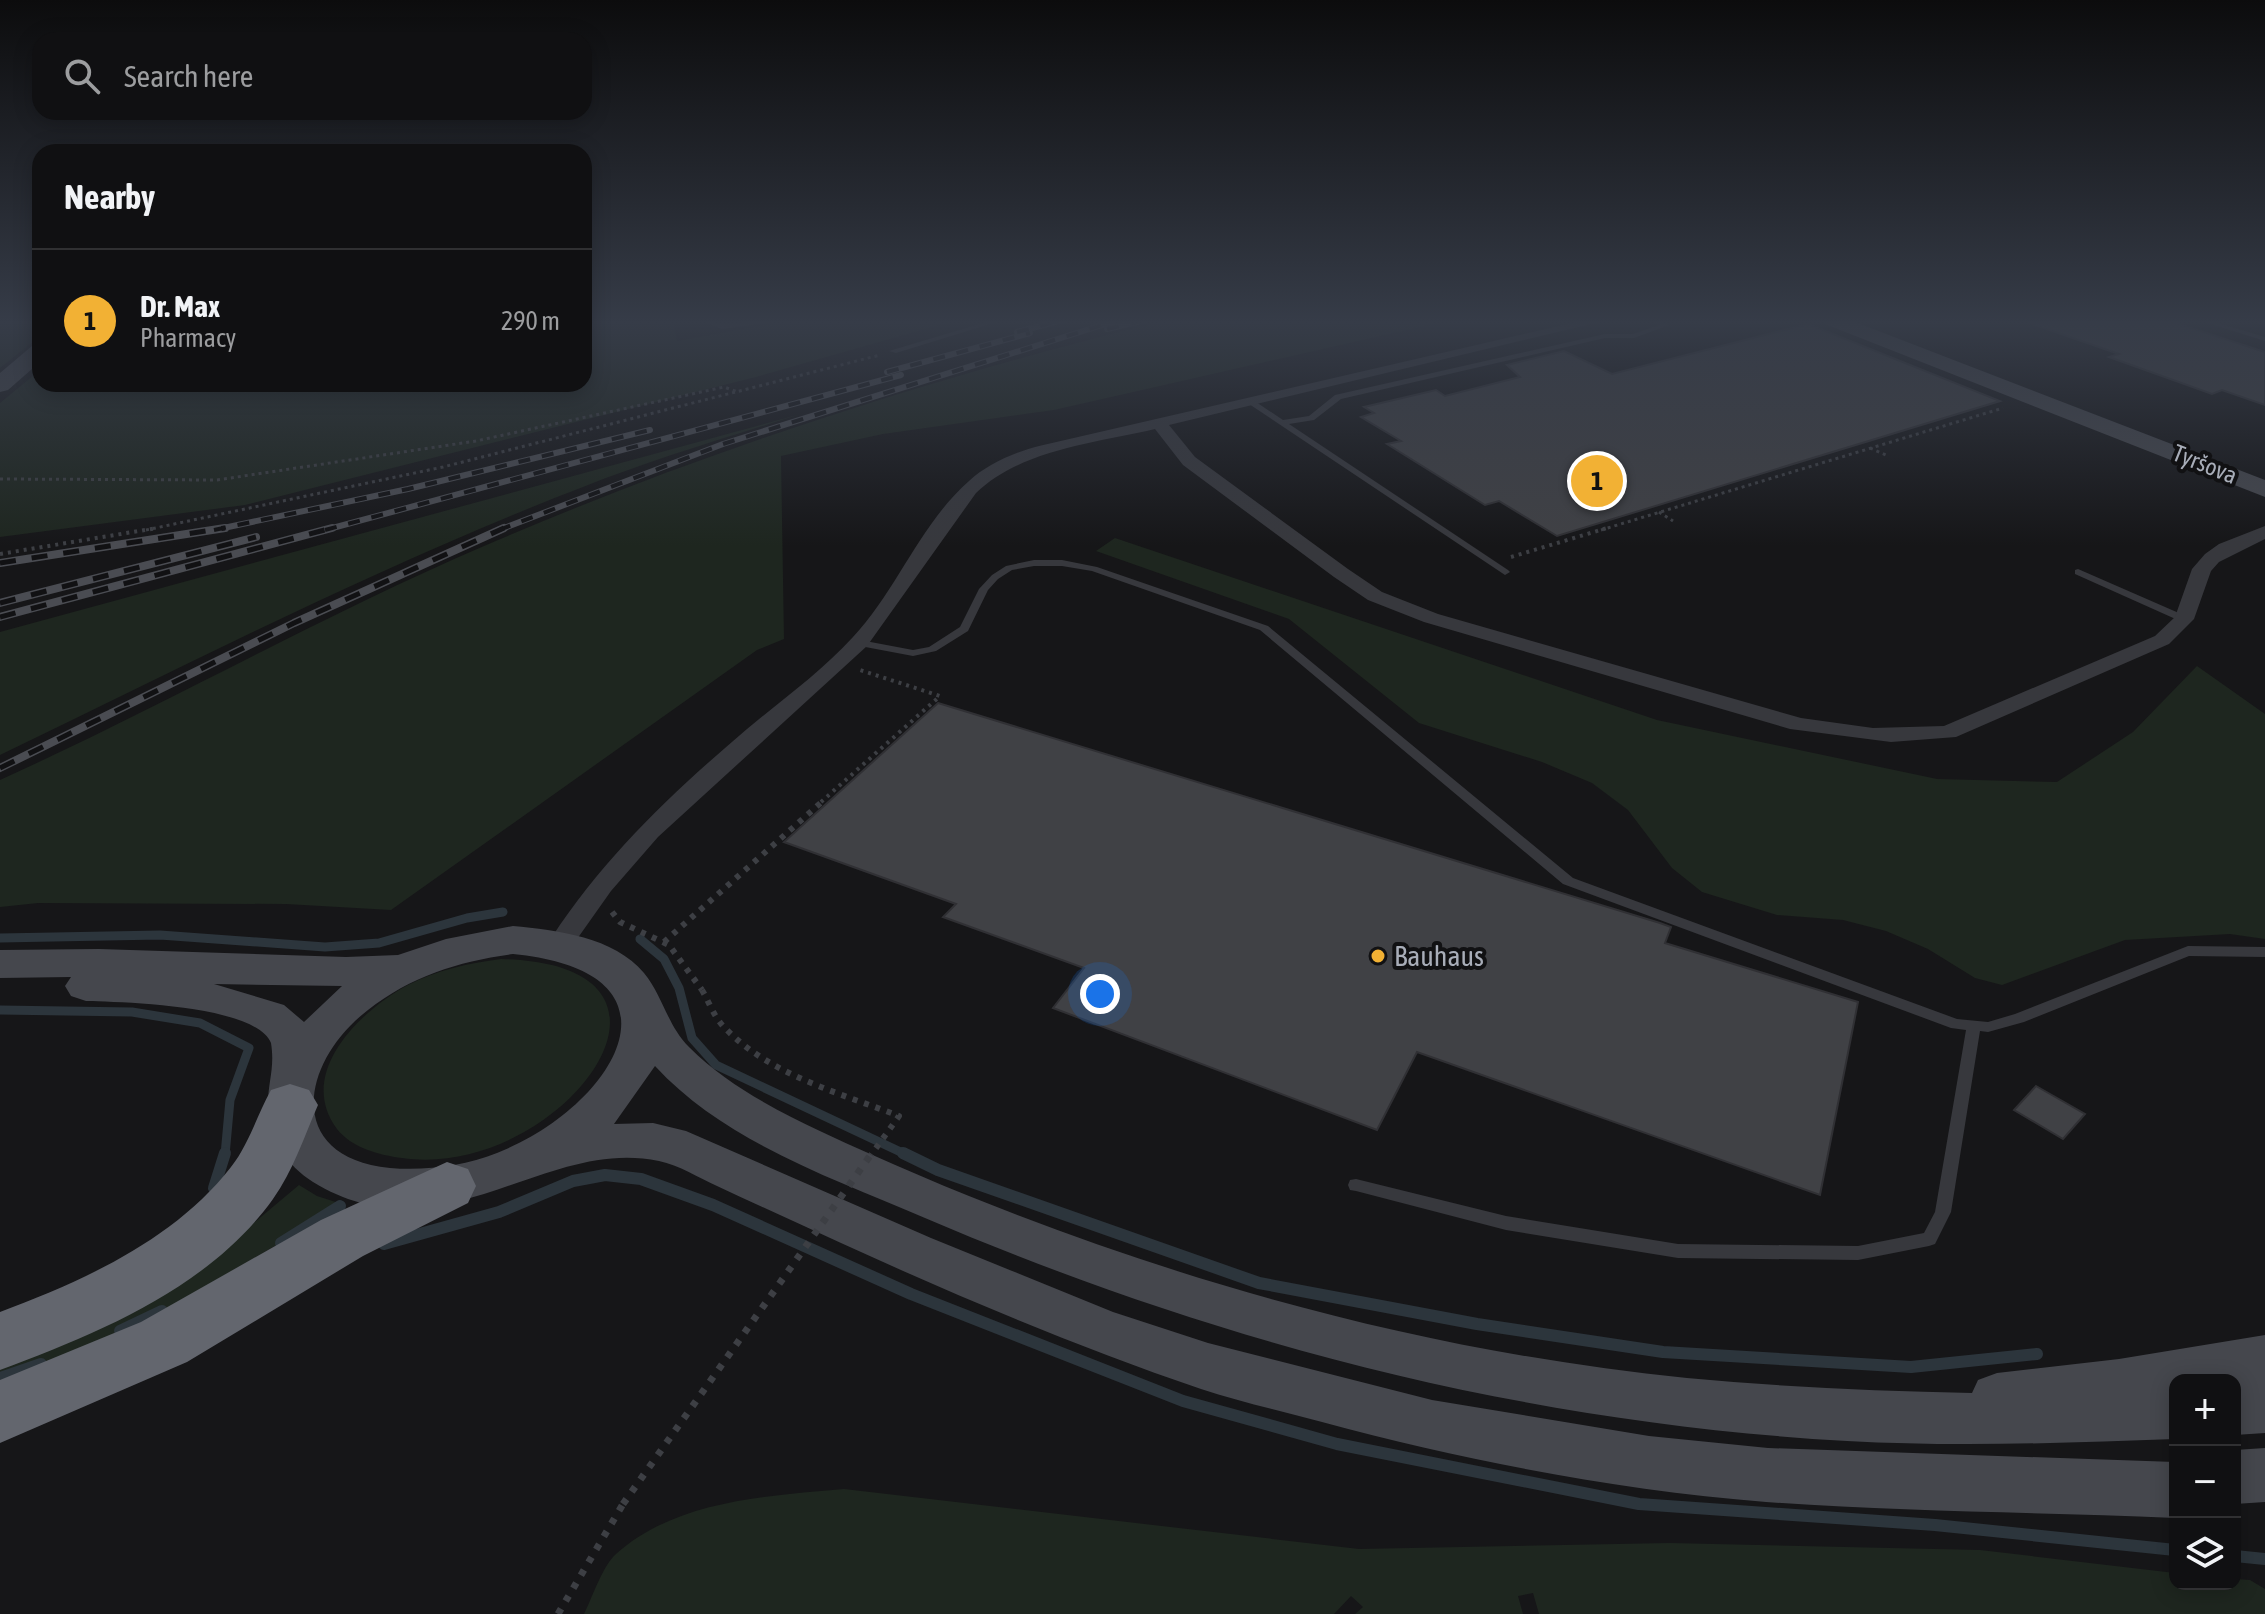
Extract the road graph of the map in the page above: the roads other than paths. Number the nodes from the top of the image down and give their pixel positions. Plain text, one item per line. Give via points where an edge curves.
1 (1279, 395) edge
2 (1345, 395) edge
3 (2025, 395) edge
4 (1250, 402) junction
5 (1159, 423) junction
6 (1281, 423) junction
7 (2265, 489) edge
8 (2265, 532) edge
9 (1505, 572) dead end
10 (2078, 572) dead end
11 (2184, 619) junction
12 (860, 643) junction
13 (561, 943) junction
14 (2265, 952) edge
15 (0, 964) edge
16 (409, 966) junction
17 (0, 988) edge
18 (641, 1012) junction
19 (1974, 1026) junction
20 (293, 1089) junction
21 (538, 1155) junction
22 (1356, 1185) dead end
23 (447, 1186) junction
24 (0, 1341) edge
25 (2265, 1346) edge
26 (2265, 1359) edge
27 (2119, 1384) junction
28 (2265, 1408) edge
29 (2241, 1410) edge
30 (0, 1412) edge
31 (2169, 1414) edge
32 (1845, 1415) junction
33 (2265, 1475) edge
34 (2241, 1477) edge
35 (2169, 1481) edge
36 (1995, 1483) junction
37 (2169, 1490) edge
38 (2241, 1492) edge
39 (2265, 1494) edge

1 - 4 street
2 - 6 lane via 1311,418
3 - 7 main road, Tyršova
4 - 5 street
4 - 6 lane
5 - 11 street via 1189,461 1375,596 1431,618 1826,730 1883,737 1948,732 2162,640
5 - 12 street via 1039,451 996,469 971,488
6 - 9 lane
8 - 11 street via 2212,558 2202,569
10 - 11 lane
12 - 13 street via 720,764 632,851 600,884
12 - 19 lane via 913,653 940,646 964,629 995,577 1034,563 1077,565 1166,594 1264,628 1568,881 1956,1024
13 - 16 main road via 487,943
13 - 18 main road via 616,968 628,981
14 - 19 lane via 2188,951 2019,1018
15 - 16 main road via 143,963 319,975
16 - 20 main road via 338,1013 305,1053
17 - 20 main road via 131,988 248,1008 284,1026 294,1049
18 - 21 main road via 637,1053 611,1097 591,1118
18 - 32 main road via 676,1062 769,1125 952,1211 1192,1301 1331,1341 1506,1378 1638,1398
19 - 22 lane via 1943,1212 1929,1239 1858,1253 1678,1251 1506,1223
20 - 23 main road via 292,1125 315,1159 334,1172 384,1187
20 - 24 highway via 255,1179 210,1226 116,1291
21 - 23 main road
21 - 36 main road via 612,1141 670,1144 1104,1332 1238,1376 1432,1426 1649,1463 1876,1481
23 - 30 highway via 342,1238 164,1342
25 - 27 lane
26 - 27 main road
27 - 32 main road
28 - 29 main road
31 - 32 main road
33 - 34 main road
35 - 36 main road
36 - 37 main road
38 - 39 main road

